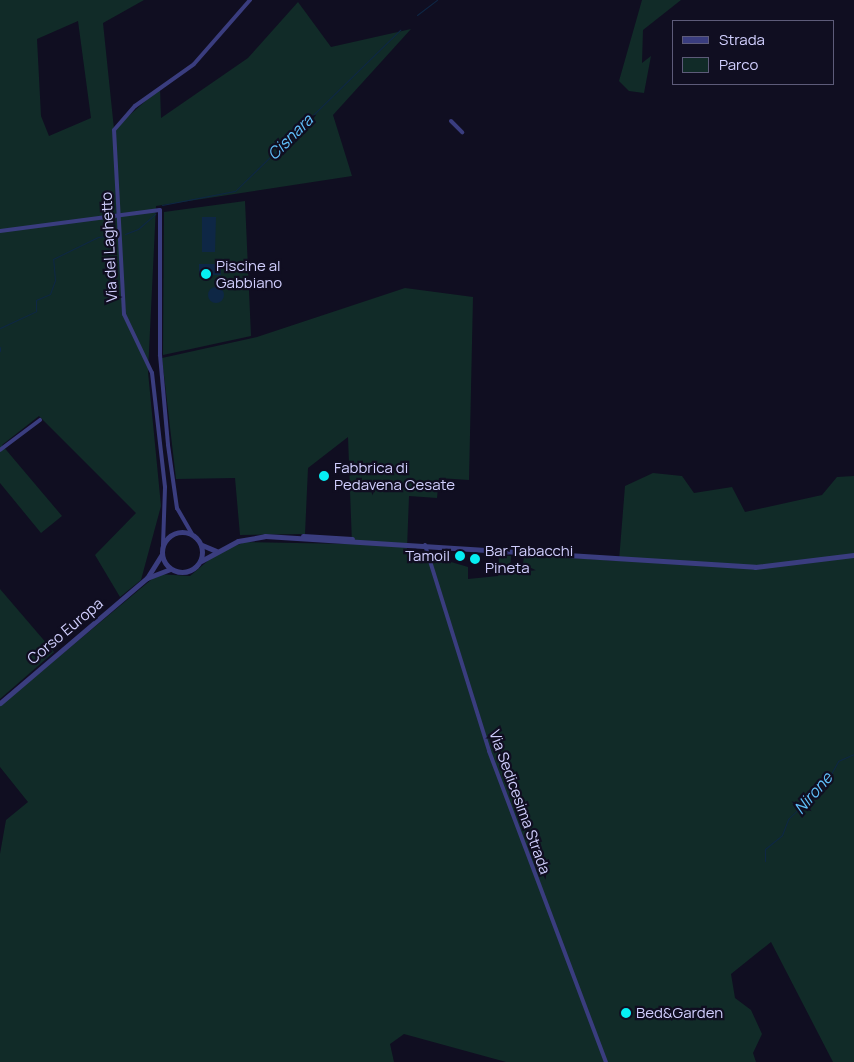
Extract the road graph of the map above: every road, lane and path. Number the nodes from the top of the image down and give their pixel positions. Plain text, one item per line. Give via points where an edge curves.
1 (250, 0) edge
2 (450, 121) dead end
3 (462, 132) dead end
4 (118, 215) junction
5 (0, 231) edge
6 (40, 420) dead end
7 (0, 450) edge
8 (192, 534) junction
9 (344, 536) junction
10 (297, 537) junction
11 (328, 540) junction
12 (357, 541) junction
13 (163, 545) junction
14 (202, 545) junction
15 (425, 545) junction
16 (216, 551) junction
17 (162, 554) junction
18 (854, 555) edge
19 (201, 561) junction
20 (170, 569) junction
21 (147, 578) junction
22 (0, 703) edge
23 (606, 1062) edge

1 - 4 street, Via del Laghetto via 194,64 135,106 114,130
2 - 3 street
4 - 5 street
4 - 8 street via 158,209 160,355 168,445 177,508
4 - 13 street, Via del Laghetto via 125,320 152,372 165,487
6 - 7 street
8 - 13 street via 172,535
8 - 14 street
9 - 10 street
9 - 11 street
9 - 12 street
10 - 11 street
10 - 16 street via 250,537
11 - 12 street
12 - 15 street
13 - 17 street
14 - 16 street
14 - 19 street
15 - 18 street via 755,567
15 - 23 street, Via Sedicesima Strada via 489,751
16 - 19 street
17 - 20 street
17 - 21 street, Corso Europa
19 - 20 street via 191,571
20 - 21 street, Corso Europa
21 - 22 street, Corso Europa

